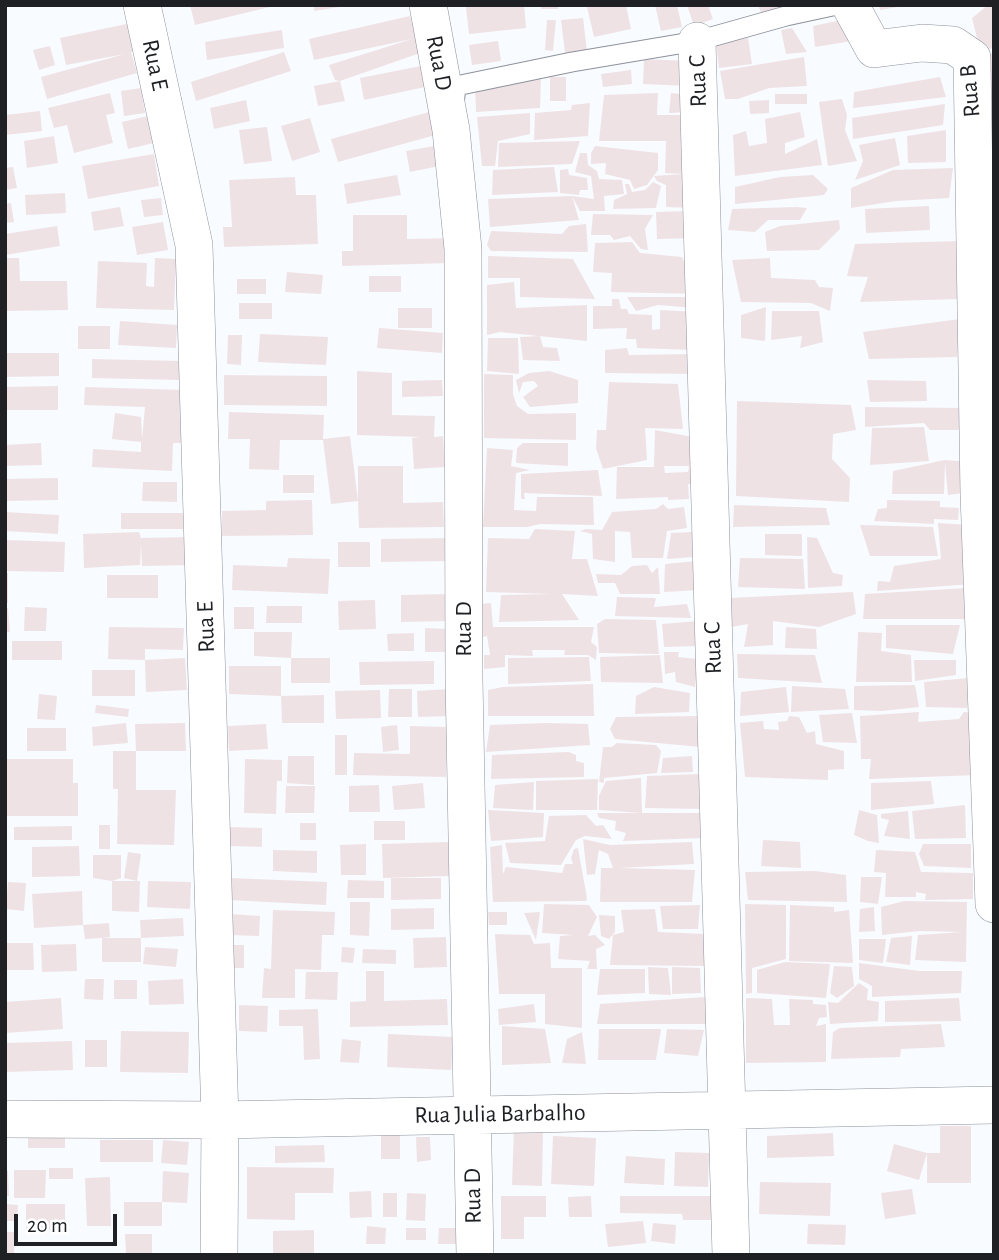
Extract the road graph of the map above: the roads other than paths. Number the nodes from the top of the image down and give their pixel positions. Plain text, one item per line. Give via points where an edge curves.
1 (142, 5) edge
2 (428, 5) edge
3 (837, 5) edge
4 (850, 5) edge
5 (697, 41) junction
6 (452, 130) junction
7 (994, 904) edge
8 (994, 1105) edge
9 (726, 1109) junction
10 (472, 1115) junction
11 (5, 1119) edge
12 (220, 1120) junction
13 (219, 1255) edge
14 (475, 1255) edge
15 (731, 1255) edge

1 - 12 street, Rua E via 194,244
2 - 6 street, Rua D
3 - 5 lane
4 - 7 street, Rua B via 874,49 922,43 953,45 972,58 979,481
5 - 6 lane via 456,86
5 - 9 street, Rua C
6 - 10 street, Rua D via 463,249
8 - 9 street, Rua Julia Barbalho
9 - 10 street, Rua Julia Barbalho
9 - 15 street, Rua C
10 - 12 street, Rua Julia Barbalho
10 - 14 street, Rua D
11 - 12 street, Rua Julia Barbalho
12 - 13 street, Rua E

